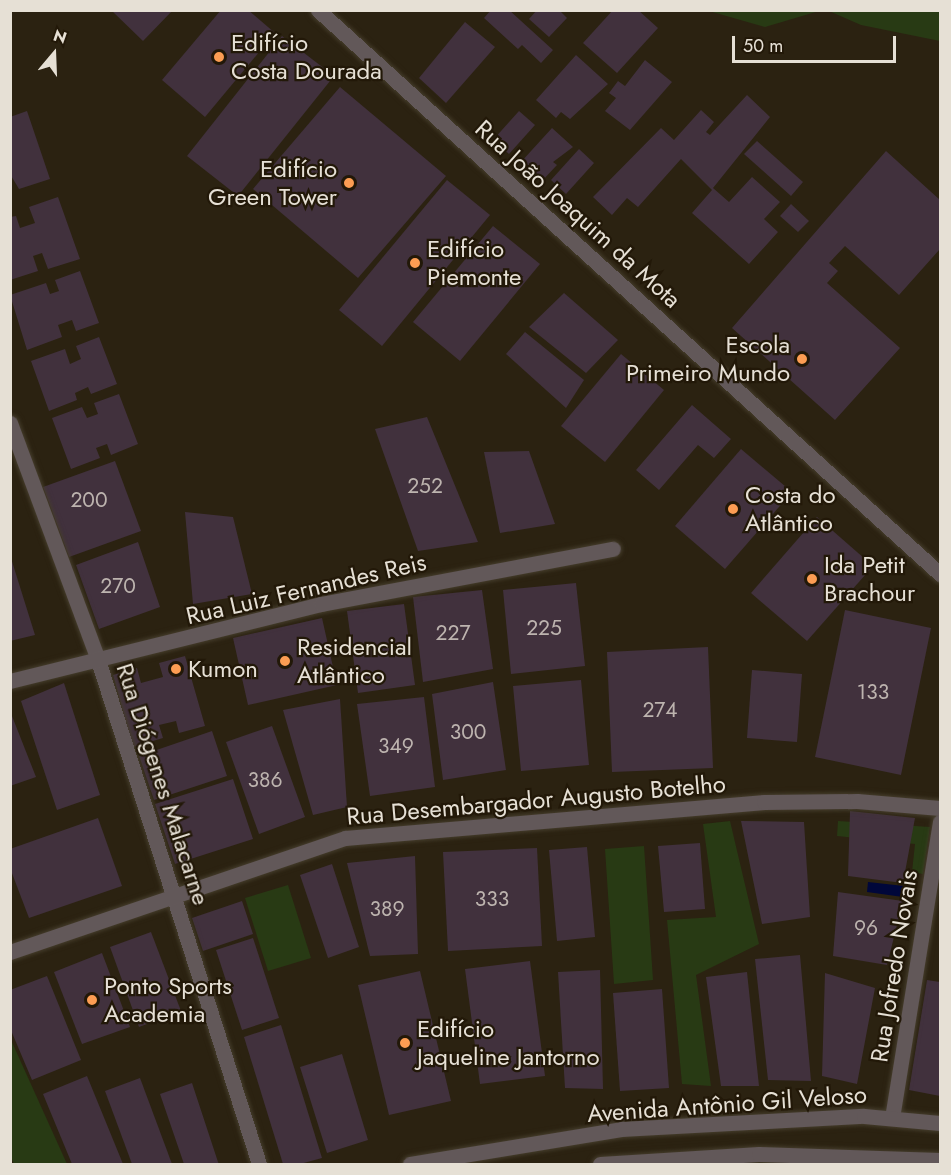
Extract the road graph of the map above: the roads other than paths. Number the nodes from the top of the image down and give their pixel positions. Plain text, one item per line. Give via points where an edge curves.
1 (318, 10) edge
2 (10, 423) edge
3 (613, 549) dead end
4 (940, 574) edge
5 (98, 660) junction
6 (10, 681) edge
7 (940, 808) edge
8 (940, 822) edge
9 (176, 893) junction
10 (10, 952) edge
11 (892, 1118) junction
12 (940, 1123) edge
13 (940, 1160) edge
14 (437, 1162) edge
15 (259, 1164) edge
16 (410, 1164) edge
17 (600, 1164) edge

1 - 4 street, Rua João Joaquim da Mota
2 - 5 street, Rua Diógenes Malacarne
3 - 5 street, Rua Luiz Fernandes Reis via 321,604
5 - 6 street, Rua Luiz Fernandes Reis
5 - 9 street, Rua Diógenes Malacarne
7 - 9 street, Rua Desembargador Augusto Botelho via 856,801 764,802 345,838
8 - 11 street, Rua Jofredo Novais
9 - 10 street, Rua Desembargador Augusto Botelho
9 - 15 street, Rua Diógenes Malacarne
11 - 12 street, Avenida Antônio Gil Veloso
11 - 14 street, Avenida Antônio Gil Veloso via 621,1128
13 - 17 street via 759,1154
14 - 16 street, Avenida Antônio Gil Veloso

